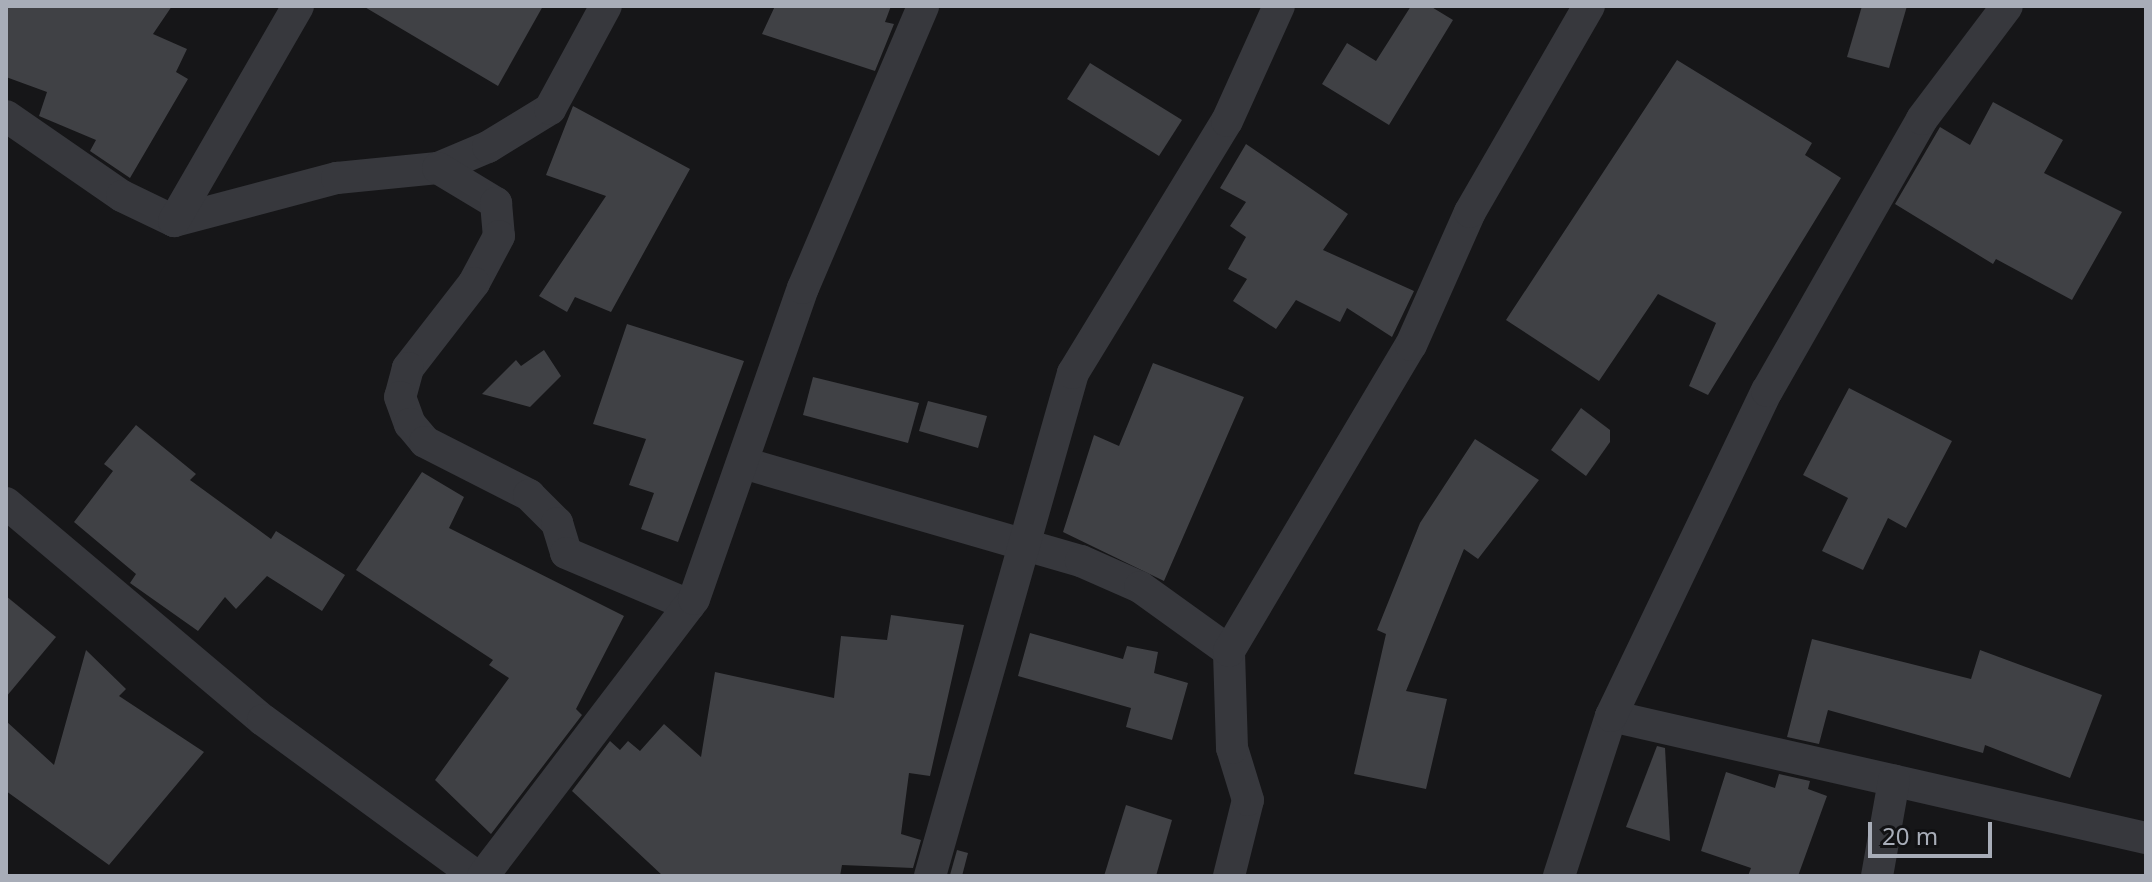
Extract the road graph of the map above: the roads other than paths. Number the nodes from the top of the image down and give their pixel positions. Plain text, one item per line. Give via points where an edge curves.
1 (298, 6) edge
2 (606, 6) edge
3 (923, 6) edge
4 (1279, 6) edge
5 (1589, 6) edge
6 (2007, 6) edge
7 (6, 116) edge
8 (438, 168) junction
9 (174, 221) junction
10 (743, 463) junction
11 (6, 503) edge
12 (1028, 549) junction
13 (689, 605) junction
14 (1229, 651) junction
15 (1611, 716) junction
16 (1894, 781) junction
17 (2146, 838) edge
18 (476, 876) edge
19 (483, 876) edge
20 (930, 876) edge
21 (1229, 876) edge
22 (1559, 876) edge
23 (1877, 876) edge

1 - 9 street
2 - 8 street via 550,109
3 - 10 street via 803,288
4 - 12 street via 1227,121 1073,373
5 - 14 street via 1470,212 1411,345
6 - 15 street via 1922,119 1767,391
7 - 9 street via 122,196
8 - 9 street via 337,178
8 - 13 street via 496,203 499,236 474,283 408,368 400,397 410,424 425,442 529,495 557,523 566,553
10 - 12 street
10 - 13 street
11 - 18 street via 263,720
12 - 14 street via 1140,587
12 - 20 street
13 - 19 street
14 - 21 street via 1232,748 1248,800
15 - 16 street
15 - 22 street
16 - 17 street
16 - 23 street

